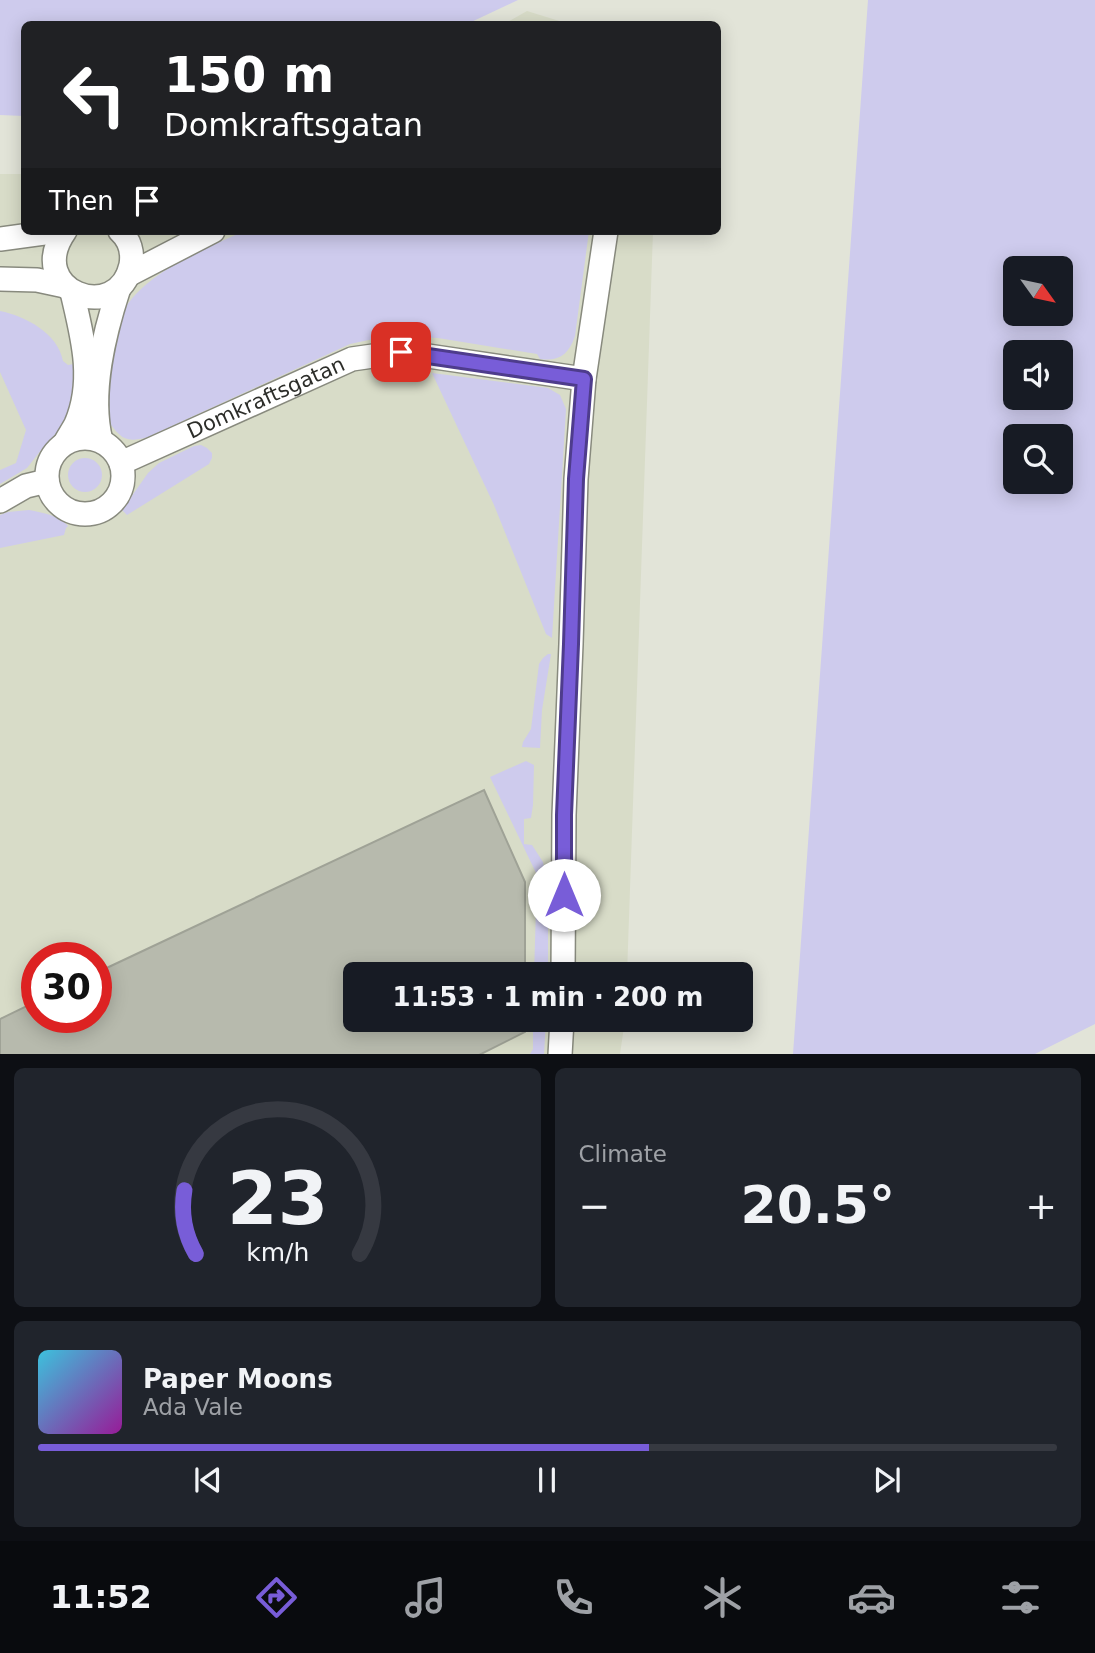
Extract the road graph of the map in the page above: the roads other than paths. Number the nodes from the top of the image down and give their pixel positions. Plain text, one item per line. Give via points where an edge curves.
1 (30, 235) edge
2 (62, 235) edge
3 (125, 235) edge
4 (206, 235) edge
5 (605, 235) edge
6 (0, 239) edge
7 (0, 279) edge
8 (124, 282) junction
9 (68, 289) junction
10 (584, 379) junction
11 (101, 441) junction
12 (65, 443) junction
13 (121, 463) junction
14 (47, 481) junction
15 (0, 500) edge
16 (563, 962) edge
17 (561, 1032) edge
18 (560, 1054) edge

1 - 6 street
2 - 9 street via 54,258 56,273
3 - 8 street via 132,256
4 - 8 street
5 - 10 street
7 - 9 street via 37,280
8 - 9 street via 104,296 88,298
8 - 11 street via 105,337 96,398
9 - 12 street via 83,339 86,369 85,394
10 - 13 street, Domkraftsgatan via 401,352 352,359
10 - 16 street via 576,479
11 - 12 street via 82,437
11 - 13 street
12 - 14 street via 50,459
13 - 14 street via 123,479 118,494 94,513 63,508
14 - 15 street
17 - 18 street

